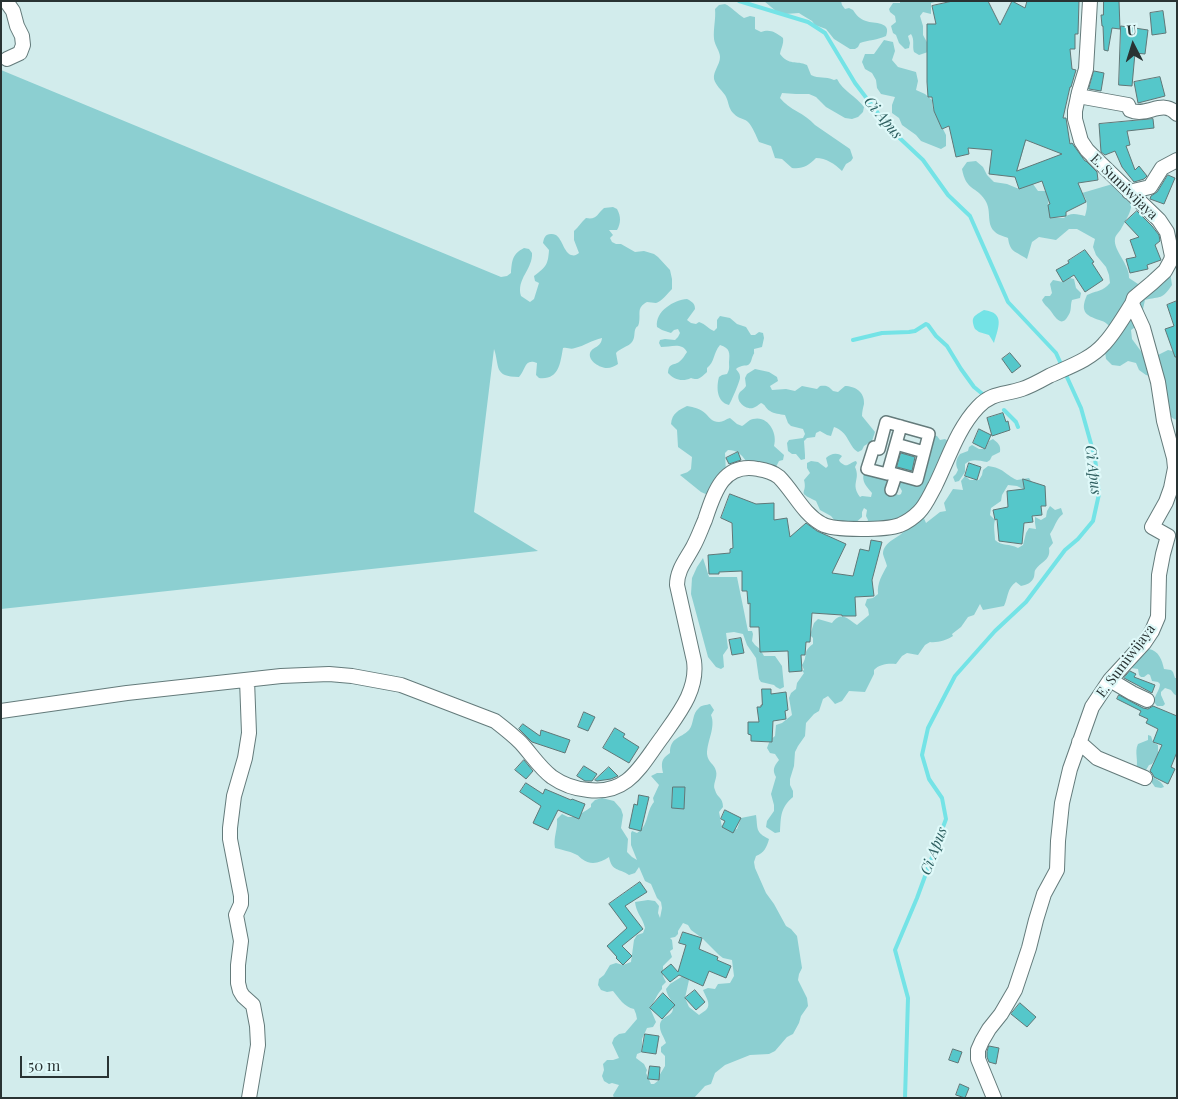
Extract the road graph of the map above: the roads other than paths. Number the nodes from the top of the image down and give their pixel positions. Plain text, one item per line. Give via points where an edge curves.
1 (6, 1) edge
2 (1090, 1) edge
3 (7, 59) dead end
4 (1078, 96) junction
5 (1177, 114) edge
6 (1177, 160) edge
7 (1129, 192) junction
8 (1132, 304) junction
9 (901, 426) junction
10 (894, 448) junction
11 (879, 449) junction
12 (924, 452) junction
13 (892, 473) junction
14 (891, 490) dead end
15 (247, 680) junction
16 (1110, 680) junction
17 (1147, 700) dead end
18 (1, 711) edge
19 (1079, 742) junction
20 (1145, 778) dead end
21 (249, 1098) edge
22 (994, 1098) edge

1 - 3 street via 13,12 23,45 20,53
2 - 4 street, E. Sumiwijaya via 1086,68
4 - 5 street via 1128,105 1130,110 1138,113 1164,107
4 - 7 street, E. Sumiwijaya via 1075,119 1081,141
6 - 7 street via 1162,168 1150,187
7 - 8 street, E. Sumiwijaya via 1159,220 1167,232 1172,256 1165,270 1134,298
8 - 15 street via 1104,344 1089,357 1023,389 987,398 976,408 954,442 927,501 919,512 899,525 849,529 823,525 807,512 778,477 761,469 746,468 728,474 717,489 698,538 678,571 678,591 694,661 692,687 682,709 635,773 616,788 581,790 565,784 552,777 495,721 401,685 329,674
8 - 16 street, E. Sumiwijaya via 1143,328 1158,382 1175,468 1166,502 1152,527 1168,536 1160,575 1158,617 1144,643
9 - 10 street
9 - 11 street via 886,422
9 - 12 street via 929,434
10 - 11 street
10 - 12 street
10 - 13 street
11 - 13 street via 874,447 867,469
12 - 13 street via 917,480
13 - 14 street
15 - 18 street
15 - 21 street via 249,733 234,796 230,839 241,896 236,915 241,941 238,983 243,996 253,1005 257,1026 258,1045
16 - 17 street
16 - 19 street, E. Sumiwijaya via 1092,707
19 - 20 street via 1097,758
19 - 22 street, E. Sumiwijaya via 1062,803 1057,870 1044,894 1015,990 978,1050 978,1059

